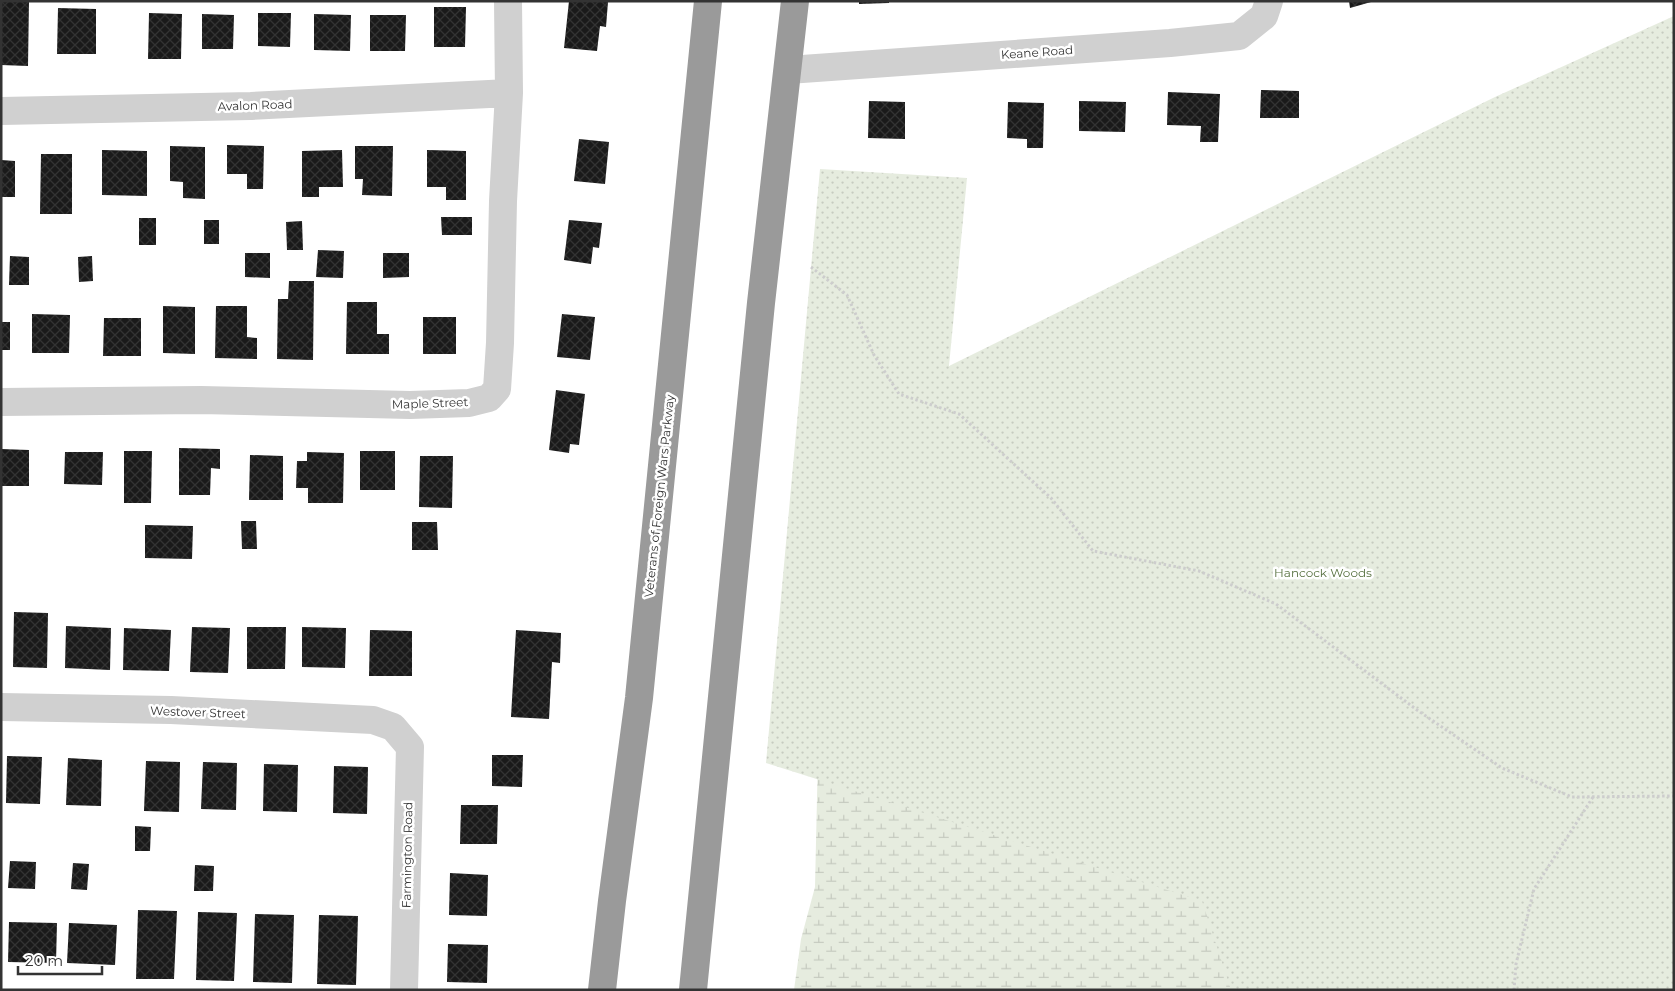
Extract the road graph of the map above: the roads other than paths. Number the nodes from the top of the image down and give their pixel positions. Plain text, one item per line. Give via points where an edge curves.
1 (508, 1) edge
2 (708, 1) edge
3 (795, 1) edge
4 (1269, 1) edge
5 (788, 70) junction
6 (509, 93) junction
7 (1, 111) edge
8 (1, 402) edge
9 (1, 707) edge
10 (393, 727) joint
11 (404, 990) edge
12 (602, 990) edge
13 (693, 990) edge

1 - 6 street, Maple Street
2 - 12 highway, Veterans of Foreign Wars Parkway via 639,698
3 - 5 highway
4 - 5 street, Keane Road via 1264,16 1239,36
5 - 13 highway via 759,322
6 - 7 street, Avalon Road via 251,106
6 - 8 street, Maple Street via 500,344 497,389 489,398 469,403 410,405 201,400
9 - 10 street, Westover Street via 171,710 374,720
10 - 11 street, Farmington Road via 410,747

